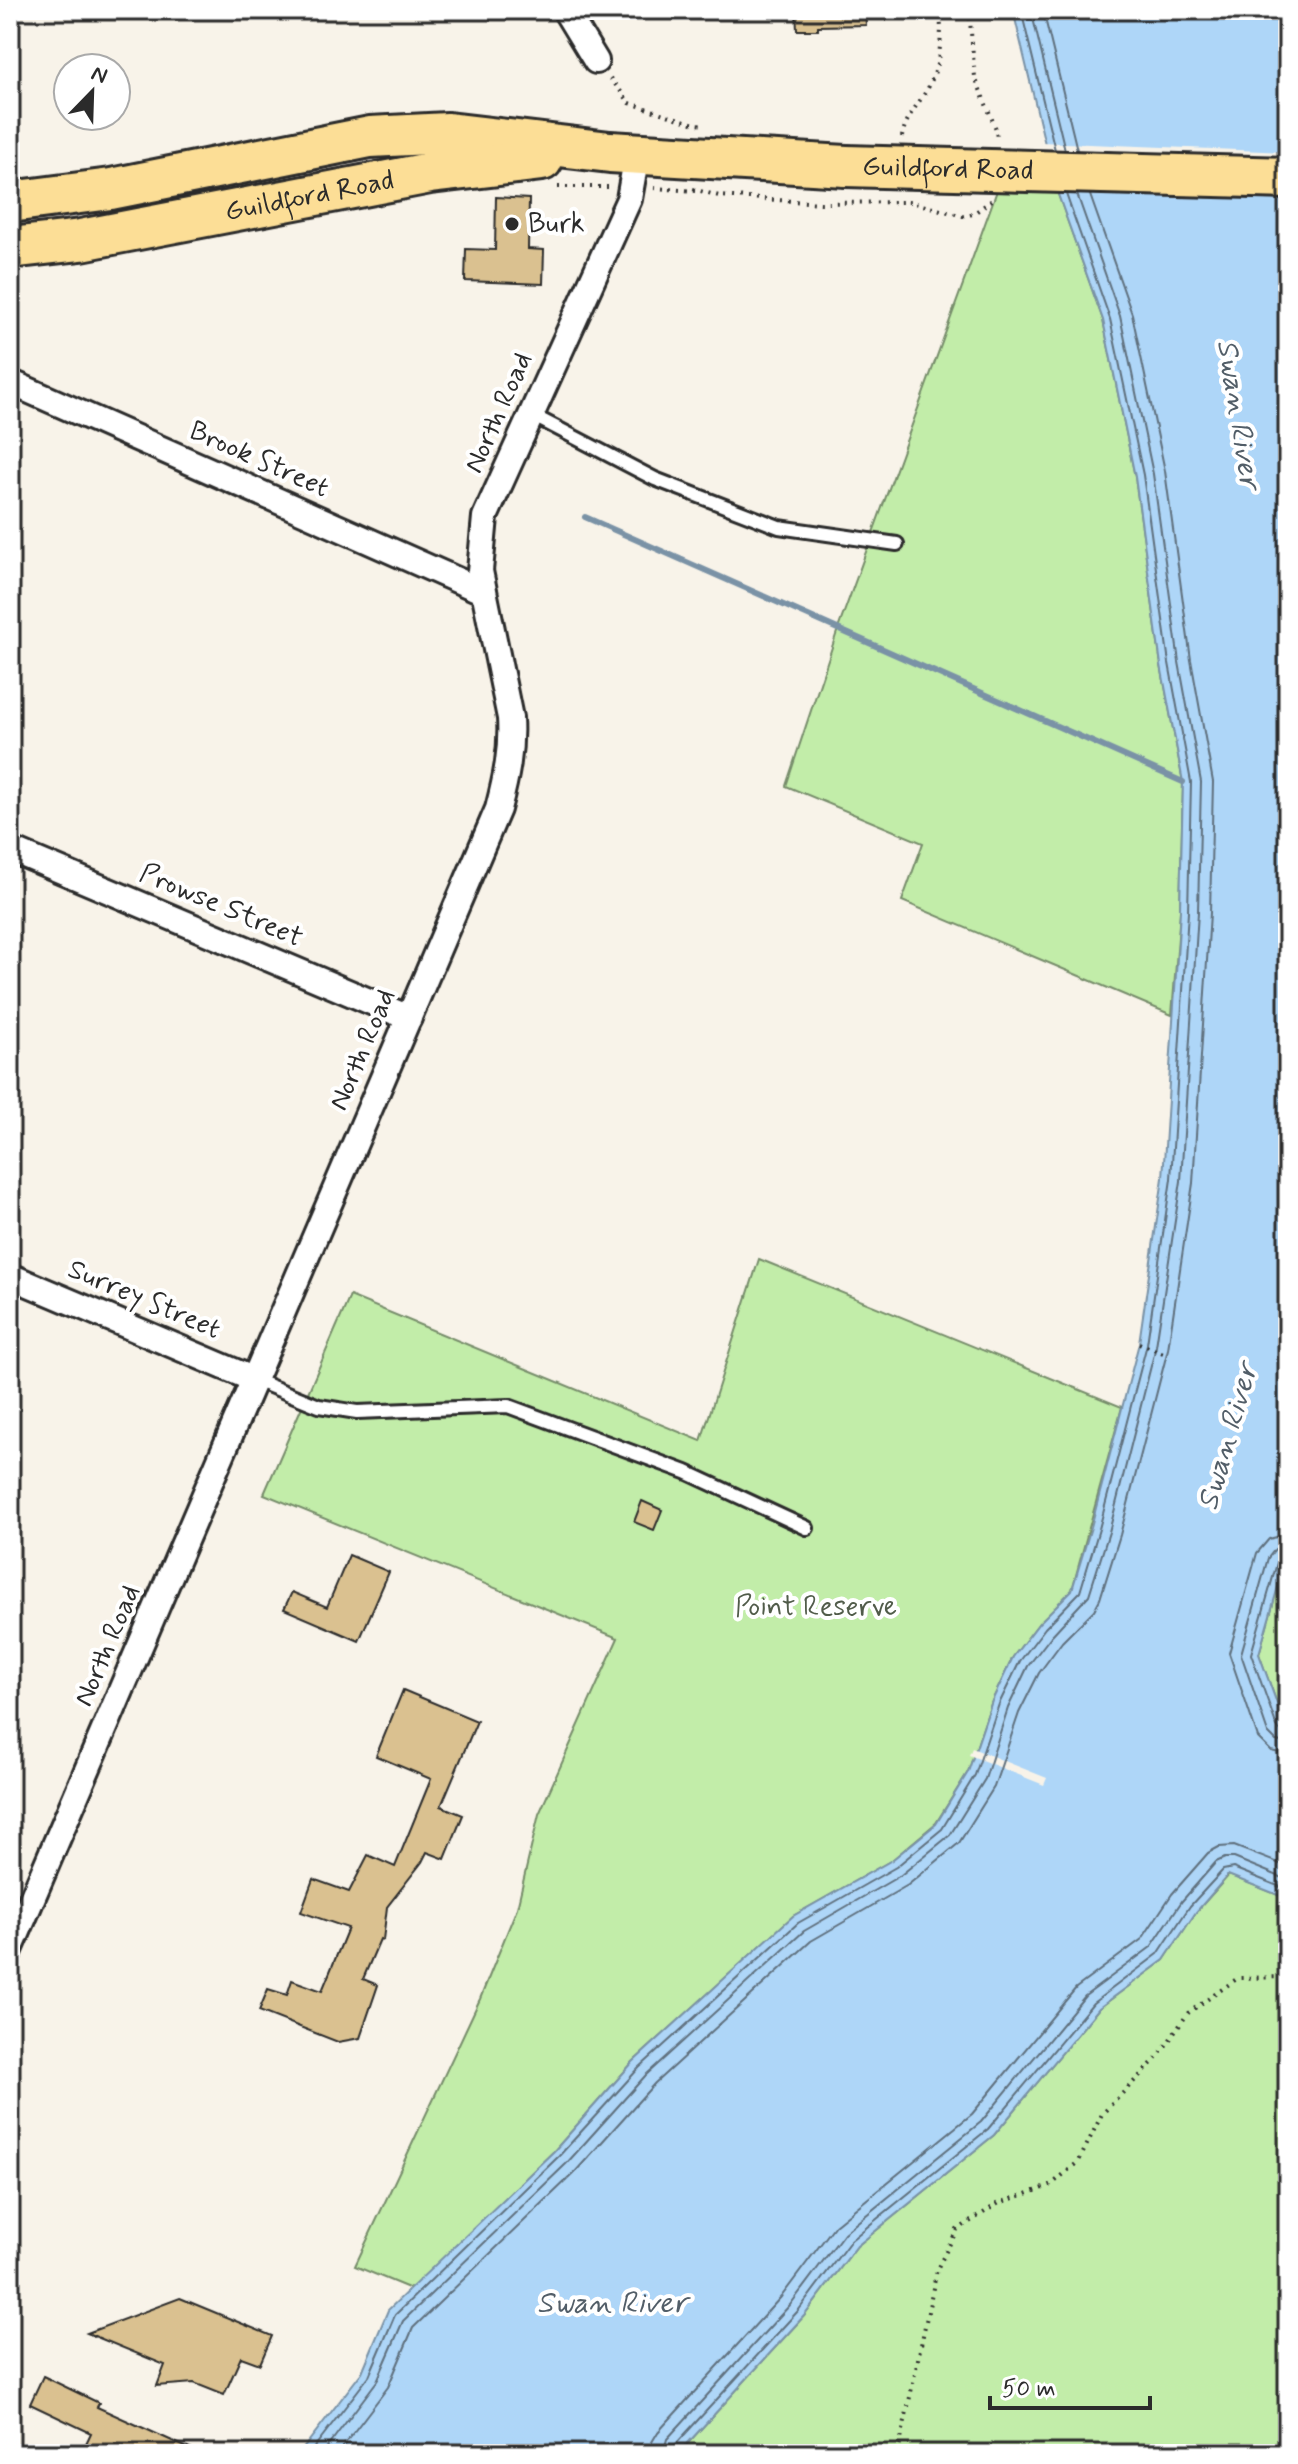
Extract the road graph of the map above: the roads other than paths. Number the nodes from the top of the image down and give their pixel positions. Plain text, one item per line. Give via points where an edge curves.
1 (565, 10) edge
2 (596, 61) road end
3 (623, 153) junction
4 (1288, 178) edge
5 (10, 202) edge
6 (10, 248) edge
7 (10, 382) edge
8 (532, 415) junction
9 (897, 544) dead end
10 (484, 592) junction
11 (10, 849) edge
12 (409, 1018) junction
13 (10, 1276) edge
14 (255, 1380) junction
15 (807, 1528) dead end
16 (10, 1950) edge

1 - 2 street
3 - 4 highway, Guildford Road, bridge via 846,166
3 - 5 highway, Guildford Road via 448,133 370,137 111,189
3 - 6 highway, Guildford Road via 430,173 81,240
3 - 8 street, North Road via 629,199
7 - 10 street, Brook Street
8 - 9 lane via 655,479 779,527
8 - 10 street, North Road via 485,517 480,552
10 - 12 street, North Road via 510,718 507,770 498,809
11 - 12 street, Prowse Street
12 - 14 street, North Road
13 - 14 street, Surrey Street
14 - 15 lane via 338,1411 508,1406 686,1472
14 - 16 street, North Road

